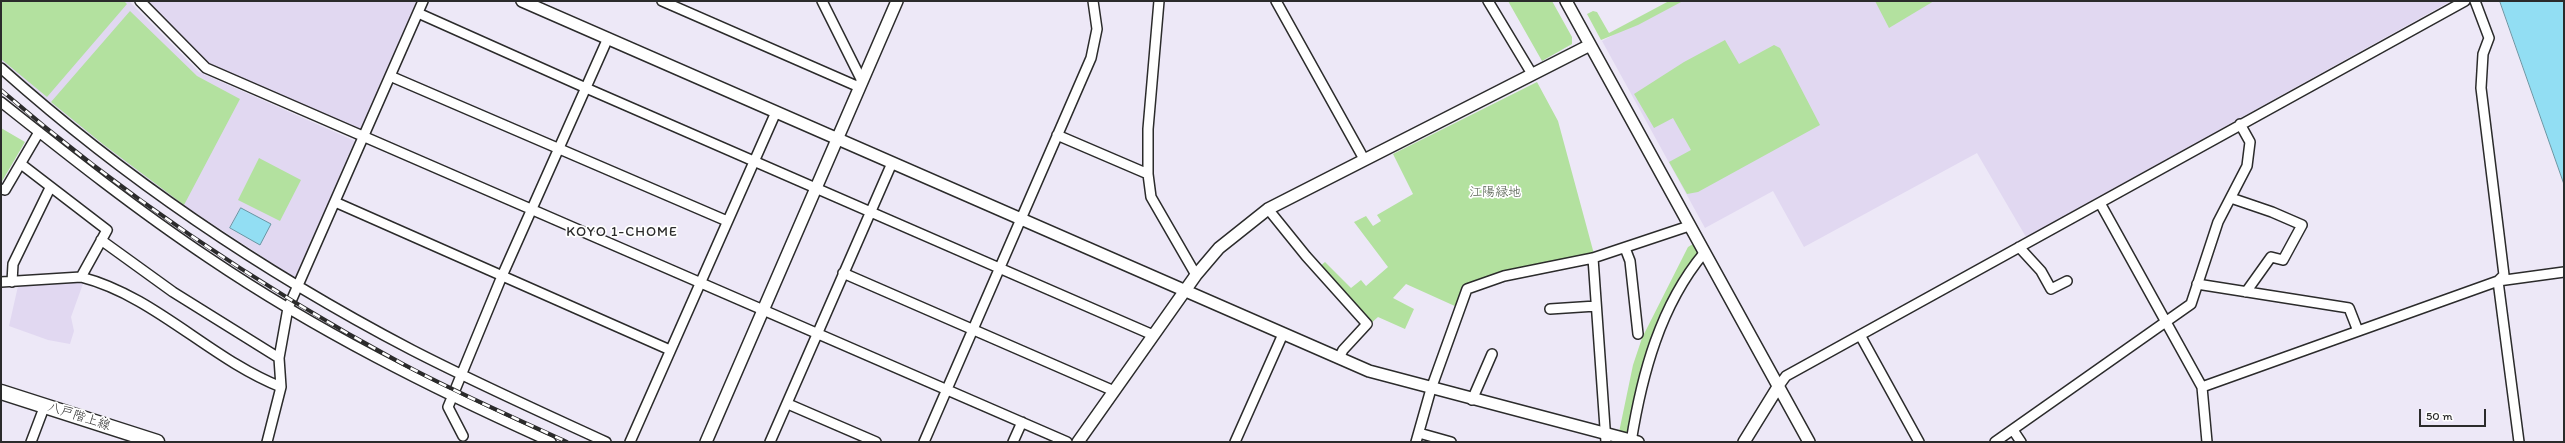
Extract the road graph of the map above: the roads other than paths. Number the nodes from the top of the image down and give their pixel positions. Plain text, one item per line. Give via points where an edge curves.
1 (140, 1) edge
2 (423, 1) edge
3 (662, 1) edge
4 (681, 1) edge
5 (822, 1) edge
6 (897, 1) edge
7 (1093, 1) edge
8 (1159, 1) edge
9 (1276, 1) edge
10 (1488, 1) edge
11 (1566, 1) edge
12 (2465, 1) edge
13 (2475, 1) edge
14 (525, 2) edge
15 (672, 5) junction
16 (418, 13) junction
17 (608, 38) junction
18 (1590, 45) junction
19 (1, 68) edge
20 (1532, 74) junction
21 (390, 76) junction
22 (860, 84) junction
23 (586, 88) junction
24 (1, 102) edge
25 (776, 112) junction
26 (2240, 124) junction
27 (39, 132) junction
28 (1057, 135) junction
29 (364, 136) junction
30 (836, 138) junction
31 (560, 148) junction
32 (1364, 159) junction
33 (754, 161) junction
34 (892, 163) junction
35 (21, 164) junction
36 (1148, 174) junction
37 (50, 188) junction
38 (815, 188) junction
39 (1, 189) edge
40 (2231, 198) junction
41 (335, 202) junction
42 (2100, 203) junction
43 (1268, 209) junction
44 (533, 210) junction
45 (869, 212) junction
46 (1022, 219) junction
47 (727, 221) junction
48 (1689, 226) junction
49 (100, 240) junction
50 (2019, 247) junction
51 (1625, 248) junction
52 (1704, 252) junction
53 (1593, 258) junction
54 (1001, 267) junction
55 (843, 272) junction
56 (2564, 272) edge
57 (1196, 275) junction
58 (502, 276) junction
59 (81, 277) junction
60 (2067, 281) dead end
61 (2498, 281) junction
62 (1, 282) edge
63 (12, 282) junction
64 (700, 282) junction
65 (2197, 284) junction
66 (299, 285) junction
67 (1185, 290) junction
68 (2246, 292) junction
69 (1596, 306) junction
70 (288, 308) junction
71 (1550, 309) dead end
72 (763, 310) junction
73 (2166, 321) junction
74 (973, 329) junction
75 (2358, 331) junction
76 (818, 332) junction
77 (1283, 334) junction
78 (1638, 334) dead end
79 (1153, 335) junction
80 (1860, 335) junction
81 (670, 350) junction
82 (1492, 354) dead end
83 (279, 358) junction
84 (1338, 358) junction
85 (462, 374) junction
86 (281, 387) junction
87 (1778, 387) junction
88 (2202, 387) junction
89 (948, 389) junction
90 (1431, 389) junction
91 (1114, 391) junction
92 (1, 392) edge
93 (450, 396) junction
94 (1472, 400) junction
95 (788, 404) junction
96 (45, 405) junction
97 (1022, 422) junction
98 (2013, 430) junction
99 (1419, 432) junction
100 (463, 436) dead end
101 (1606, 438) edge
102 (1634, 441) edge
103 (32, 442) edge
104 (157, 442) edge
105 (267, 442) edge
106 (551, 442) edge
107 (606, 442) edge
108 (630, 442) edge
109 (706, 442) edge
110 (770, 442) edge
111 (876, 442) edge
112 (924, 442) edge
113 (1013, 442) edge
114 (1068, 442) edge
115 (1078, 442) edge
116 (1235, 442) edge
117 (1416, 442) edge
118 (1451, 442) edge
119 (1744, 442) edge
120 (1809, 442) edge
121 (1919, 442) edge
122 (1995, 442) edge
123 (2021, 442) edge
124 (2207, 442) edge
125 (2519, 442) edge

1 - 29 street via 206,68
2 - 16 street
3 - 15 street
4 - 15 street
5 - 22 street
6 - 22 street
7 - 28 street via 1097,29 1093,51
8 - 36 street via 1148,129
9 - 32 street
10 - 20 street
11 - 18 street
12 - 26 street
13 - 61 street via 2489,38 2483,54 2481,88 2504,275
14 - 17 street
15 - 22 street
16 - 21 street
16 - 23 street
17 - 23 street
17 - 25 street
18 - 20 street
18 - 48 street
19 - 66 street via 156,192
20 - 32 street
21 - 29 street
21 - 31 street
22 - 30 street
23 - 31 street
23 - 33 street
24 - 27 street
25 - 30 street
25 - 33 street
26 - 40 street via 2250,142 2248,160
26 - 42 street
27 - 35 street
27 - 70 street via 136,207 210,259
28 - 36 street
28 - 46 street
29 - 41 street
29 - 44 street
30 - 34 street
30 - 38 street
31 - 44 street
31 - 47 street
32 - 43 street
33 - 38 street
33 - 47 street
34 - 45 street
34 - 46 street
35 - 37 street
35 - 39 street via 5,190
36 - 57 street via 1151,197
37 - 49 street via 107,230
37 - 63 street via 12,264
38 - 45 street
38 - 72 street
40 - 65 street via 2218,222
40 - 68 street via 2302,225 2284,260 2271,257
41 - 58 street
41 - 66 street
42 - 50 street
42 - 73 street
43 - 57 street via 1219,248
43 - 84 street via 1367,324
44 - 58 street
44 - 64 street
45 - 54 street
45 - 55 street
46 - 54 street
46 - 67 street
47 - 64 street
48 - 51 street
48 - 52 street
49 - 59 street
49 - 83 street via 173,292
50 - 60 street via 2041,271 2050,289
50 - 80 street
51 - 53 street
51 - 78 street via 1630,261
52 - 87 street
52 - 102 street via 1682,281 1653,348 1637,406
53 - 69 street
53 - 90 street via 1504,276 1467,289
54 - 74 street
54 - 79 street
55 - 74 street
55 - 76 street
56 - 61 street
57 - 67 street
58 - 81 street
58 - 85 street
59 - 63 street
59 - 86 street via 107,284 133,298 230,360
61 - 75 street
61 - 125 street
62 - 63 street
64 - 72 street
64 - 81 street
65 - 68 street
65 - 73 street via 2191,304
66 - 70 street
66 - 85 street via 373,328
67 - 77 street
67 - 79 street
68 - 75 street via 2349,308
69 - 71 street
69 - 101 street
70 - 83 street
70 - 93 street
72 - 76 street
72 - 109 street
73 - 88 street
73 - 98 street
74 - 89 street
74 - 91 street
75 - 88 street
76 - 89 street
76 - 95 street
77 - 84 street
77 - 116 street
79 - 91 street
80 - 87 street via 1786,376
80 - 121 street
81 - 108 street
82 - 94 street
83 - 86 street
84 - 90 street via 1369,371
85 - 93 street
85 - 107 street
86 - 105 street
87 - 119 street
87 - 120 street
88 - 124 street
89 - 97 street
89 - 112 street
90 - 94 street
90 - 99 street
91 - 115 street
92 - 96 main road, 八戸階上線
93 - 100 street via 448,407
93 - 106 street
94 - 101 street
95 - 110 street
95 - 111 street
96 - 103 street
96 - 104 main road, 八戸階上線
97 - 113 street
97 - 114 street
98 - 122 street
98 - 123 street
99 - 117 street
99 - 118 street
101 - 102 street

